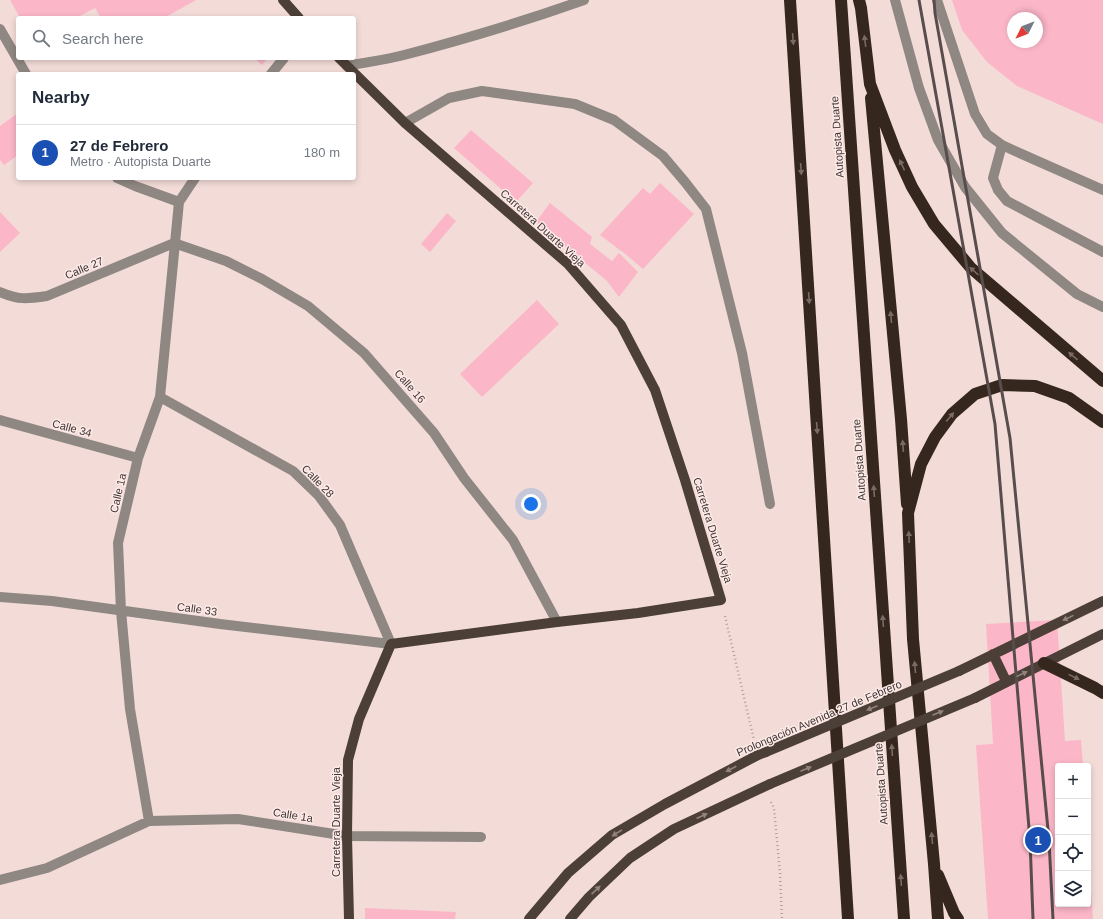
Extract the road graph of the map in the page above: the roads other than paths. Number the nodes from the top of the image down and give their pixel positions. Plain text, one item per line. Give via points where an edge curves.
1 (283, 0) edge
2 (584, 0) edge
3 (790, 0) edge
4 (840, 0) edge
5 (858, 0) edge
6 (895, 0) edge
7 (936, 0) edge
8 (297, 16) edge
9 (0, 29) edge
10 (16, 57) edge
11 (18, 60) edge
12 (282, 60) edge
13 (341, 60) edge
14 (347, 66) junction
15 (25, 72) edge
16 (273, 72) edge
17 (353, 72) edge
18 (356, 75) edge
19 (870, 84) junction
20 (405, 123) junction
21 (1002, 145) junction
22 (122, 180) edge
23 (194, 180) edge
24 (1103, 190) edge
25 (179, 202) junction
26 (174, 243) junction
27 (1103, 252) edge
28 (0, 292) edge
29 (1103, 307) edge
30 (1103, 381) edge
31 (160, 397) junction
32 (0, 420) edge
33 (1103, 422) edge
34 (138, 458) junction
35 (770, 504) dead end
36 (908, 513) junction
37 (0, 597) edge
38 (1103, 601) edge
39 (121, 611) junction
40 (557, 622) junction
41 (1103, 634) edge
42 (391, 644) junction
43 (993, 654) junction
44 (1044, 663) junction
45 (1006, 681) junction
46 (1103, 693) edge
47 (149, 821) junction
48 (347, 836) junction
49 (481, 837) dead end
50 (934, 864) junction
51 (0, 880) edge
52 (349, 919) edge
53 (529, 919) edge
54 (570, 919) edge
55 (848, 919) edge
56 (904, 919) edge
57 (938, 919) edge
58 (958, 919) edge

1 - 8 main road
2 - 14 street via 456,41
3 -> 55 highway
56 -> 4 highway, Autopista Duarte
19 -> 5 highway
6 - 29 street via 919,88 938,140 965,187 1002,233 1077,294
7 - 21 street via 975,114 987,134
9 - 10 street
11 - 15 street
12 - 16 street
13 - 14 main road, Carretera Duarte Vieja
14 - 17 main road, Carretera Duarte Vieja
18 - 20 main road, Carretera Duarte Vieja
30 -> 19 highway via 970,268 934,224 912,187 895,150
36 -> 19 highway
20 - 35 street via 448,98 482,92 575,104 614,120 663,156 706,209 742,353
20 - 40 main road, Carretera Duarte Vieja via 568,264 621,325 655,390 721,600
21 - 24 street
21 - 27 street via 992,178 1008,201
22 - 25 street
23 - 25 street, Calle 1a
25 - 26 street, Calle 1a
26 - 28 street, Calle 27 via 47,296 26,299
26 - 31 street, Calle 1a
26 - 40 street, Calle 16 via 226,261 262,279 308,306 364,353 434,433 464,478 513,540
31 - 34 street, Calle 1a
31 - 42 street, Calle 28 via 293,471 319,496 340,525
32 - 34 street, Calle 34
36 -> 33 highway via 921,464 935,437 952,414 975,394 1002,385 1035,386 1069,398
34 - 39 street, Calle 1a via 118,543
50 -> 36 highway via 913,639
37 - 39 street, Calle 33
38 -> 43 main road, Prolongación Avenida 27 de Febrero
39 - 42 street, Calle 33
39 - 47 street, Calle 1a via 130,709
40 - 42 main road, Carretera Duarte Vieja
41 - 44 main road
42 - 48 main road, Carretera Duarte Vieja via 359,719 348,760
43 - 45 main road
43 -> 53 main road, Prolongación Avenida 27 de Febrero, bridge via 959,671 762,754 665,804 612,835 568,873
45 -> 44 main road
44 -> 46 highway
54 -> 45 main road, bridge via 588,897 630,858 674,829 767,786 975,698
47 - 48 street, Calle 1a via 238,819
47 - 51 street, Calle 1a via 47,868
48 - 49 street, Calle 1a
48 - 52 main road, Carretera Duarte Vieja
50 - 57 highway
50 - 58 highway

